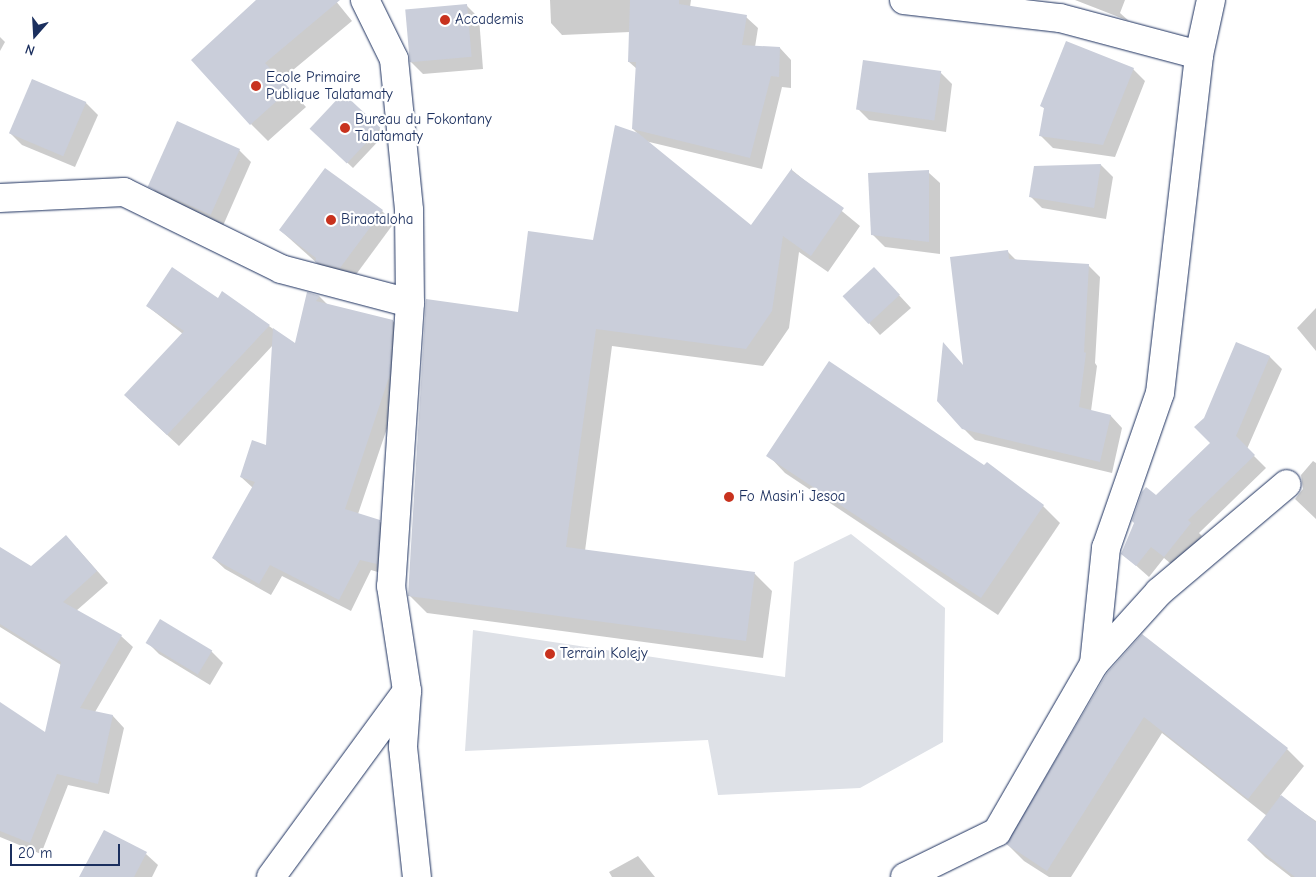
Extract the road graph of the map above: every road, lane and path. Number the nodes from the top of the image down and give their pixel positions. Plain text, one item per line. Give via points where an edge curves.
1 (365, 0) edge
2 (904, 0) edge
3 (1211, 0) edge
4 (1199, 55) junction
5 (0, 198) edge
6 (410, 303) junction
7 (1286, 484) dead end
8 (1094, 664) junction
9 (406, 691) junction
10 (271, 877) edge
11 (417, 877) edge
12 (905, 877) edge

1 - 6 street via 394,59 409,210
2 - 4 street via 1060,18
3 - 4 street
4 - 8 street via 1160,393 1106,548
5 - 6 street via 124,192 281,269
6 - 9 street via 391,586
7 - 8 street via 1159,592
8 - 12 street via 997,832
9 - 10 street
9 - 11 street via 403,747

